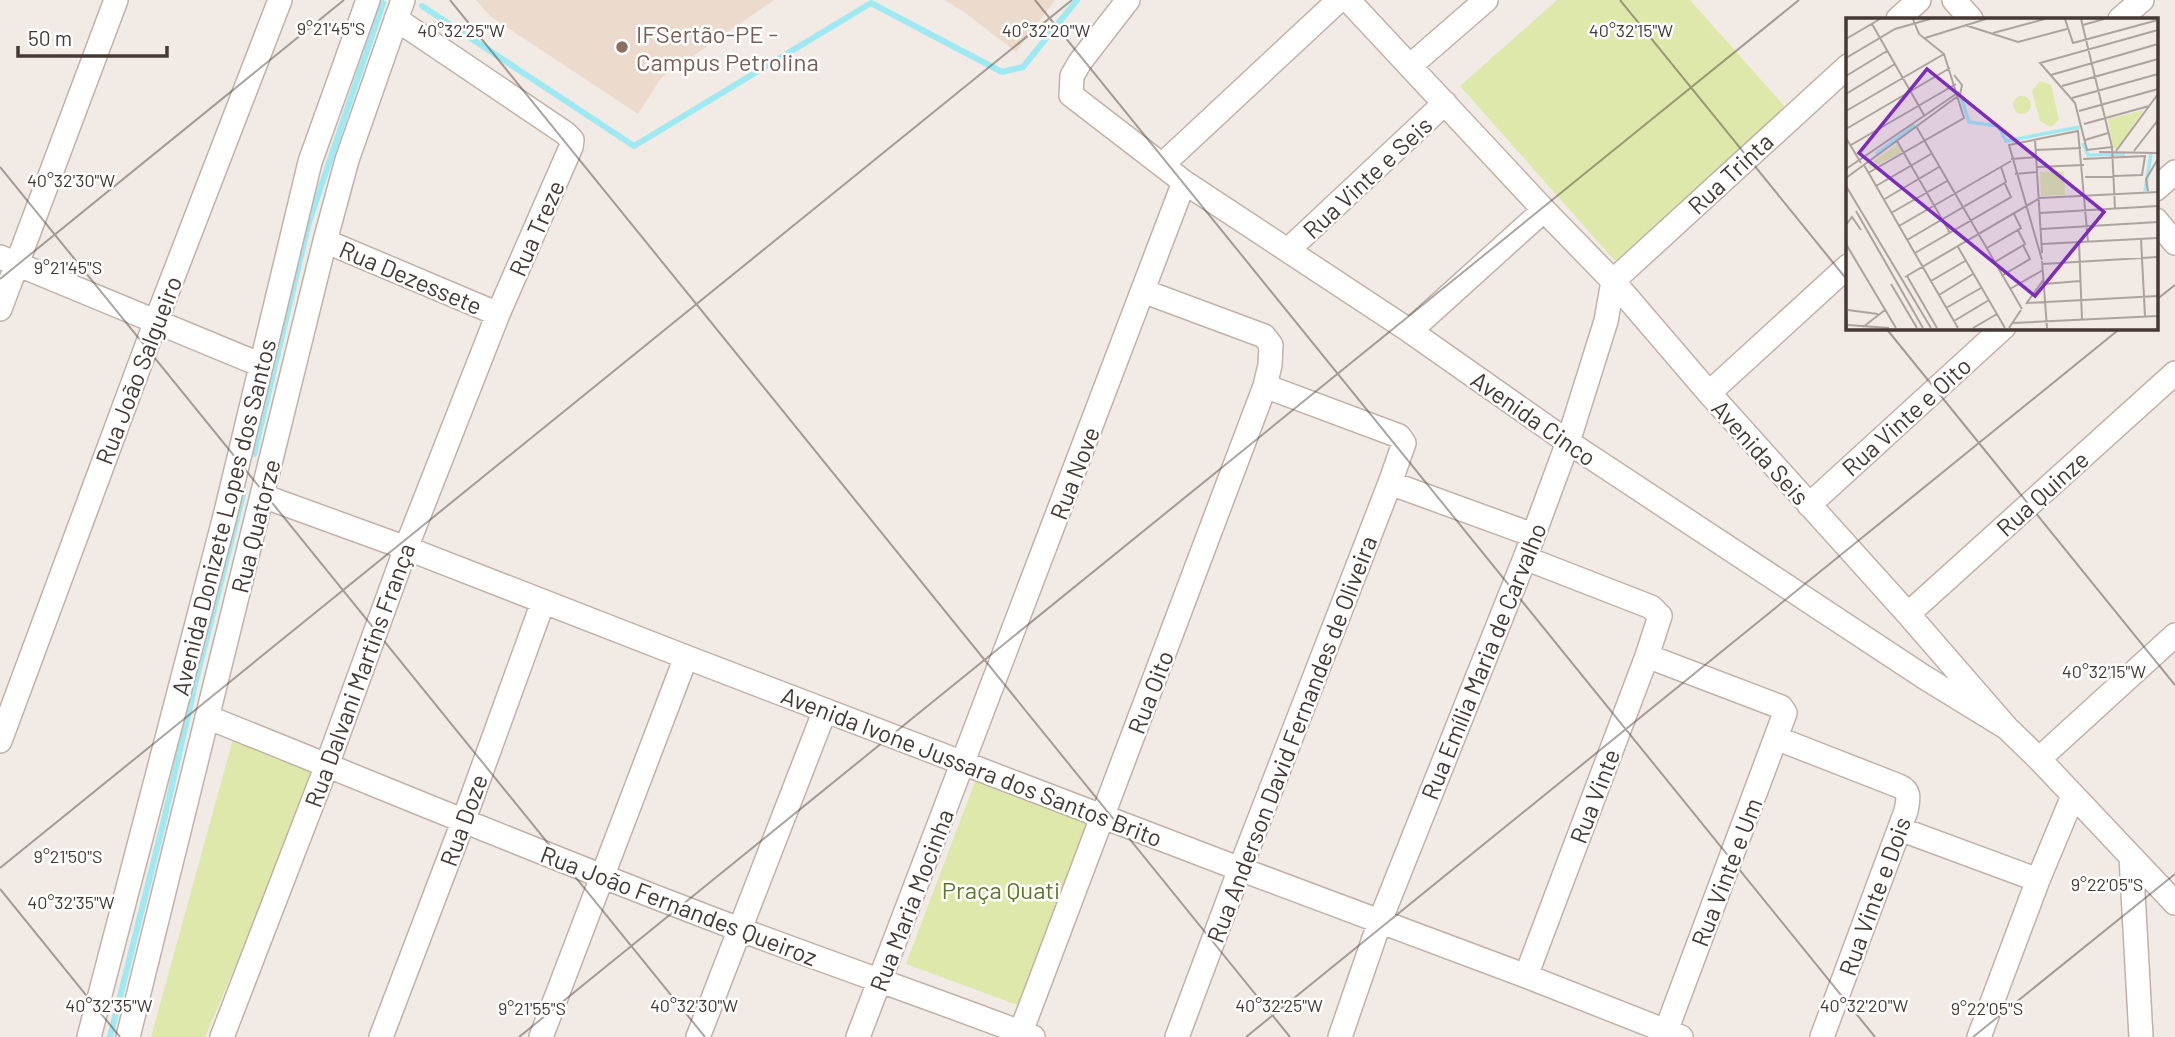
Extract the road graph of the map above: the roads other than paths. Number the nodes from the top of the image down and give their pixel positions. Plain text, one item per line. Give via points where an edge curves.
1 (116, 0) edge
2 (280, 0) edge
3 (368, 0) edge
4 (1128, 0) edge
5 (1339, 0) edge
6 (1348, 0) edge
7 (1486, 0) edge
8 (1919, 0) edge
9 (1954, 0) edge
10 (2141, 0) edge
11 (398, 6) edge
12 (1899, 18) edge
13 (1970, 18) edge
14 (2121, 18) edge
15 (1410, 66) junction
16 (1846, 67) edge
17 (1445, 103) junction
18 (1163, 165) junction
19 (2175, 172) edge
20 (1184, 181) junction
21 (2158, 187) edge
22 (1544, 210) junction
23 (2158, 222) edge
24 (325, 240) junction
25 (2175, 243) edge
26 (1288, 250) junction
27 (8, 260) edge
28 (1846, 268) edge
29 (1613, 281) junction
30 (1143, 291) junction
31 (0, 309) edge
32 (498, 314) junction
33 (156, 321) junction
34 (2002, 329) edge
35 (1410, 331) junction
36 (261, 365) junction
37 (2174, 374) edge
38 (1265, 386) junction
39 (1709, 393) junction
40 (1568, 442) junction
41 (236, 469) junction
42 (1391, 483) junction
43 (265, 487) junction
44 (1809, 505) junction
45 (1533, 536) junction
46 (406, 548) junction
47 (1525, 558) junction
48 (543, 602) junction
49 (1908, 614) junction
50 (2175, 635) edge
51 (1647, 656) junction
52 (686, 657) junction
53 (825, 710) junction
54 (207, 717) junction
55 (2007, 727) junction
56 (1776, 738) junction
57 (0, 741) edge
58 (2039, 759) junction
59 (964, 764) junction
60 (327, 765) junction
61 (2073, 796) junction
62 (1103, 816) junction
63 (463, 822) junction
64 (1900, 828) junction
65 (2131, 857) junction
66 (1240, 869) junction
67 (602, 876) junction
68 (2038, 880) junction
69 (2172, 895) edge
70 (1380, 921) junction
71 (739, 929) junction
72 (1526, 976) junction
73 (880, 980) junction
74 (1673, 1034) edge
75 (1024, 1035) edge
76 (89, 1037) edge
77 (128, 1037) edge
78 (222, 1037) edge
79 (381, 1037) edge
80 (541, 1037) edge
81 (698, 1037) edge
82 (858, 1037) edge
83 (1177, 1037) edge
84 (1340, 1037) edge
85 (1822, 1037) edge
86 (1979, 1037) edge
87 (2141, 1037) edge

1 - 27 street
2 - 33 street, Rua João Salgueiro
3 - 36 street, Avenida Donizete Lopes dos Santos via 310,162
4 - 18 street, Avenida Cinco via 1080,62 1072,76 1071,95
5 - 18 street
6 - 15 street, Avenida Seis
7 - 15 street
8 - 12 street
9 - 13 street
10 - 14 street
11 - 24 street, Rua Quatorze
11 - 32 street, Rua Treze via 572,140
15 - 17 street, Avenida Seis
16 - 29 street, Rua Trinta
17 - 22 street, Avenida Seis
17 - 26 street, Rua Vinte e Seis
18 - 20 street, Avenida Cinco
19 - 21 street
20 - 26 street, Avenida Cinco
20 - 30 street, Rua Nove
22 - 29 street, Avenida Seis
22 - 35 street
23 - 25 street
24 - 32 street, Rua Dezessete
24 - 43 street, Rua Quatorze
26 - 35 street, Avenida Cinco
27 - 31 street
27 - 33 street
28 - 39 street
29 - 39 street, Avenida Seis
29 - 40 street, Rua Emília Maria de Carvalho via 1600,342
30 - 38 street, Rua Oito via 1264,336 1272,353
30 - 59 street, Rua Nove
32 - 46 street, Rua Dalvani Martins França
33 - 36 street
33 - 57 street, Rua João Salgueiro
34 - 44 street, Rua Vinte e Oito
35 - 40 street, Avenida Cinco
36 - 41 street, Avenida Donizete Lopes dos Santos
37 - 49 street, Rua Quinze
38 - 42 street, Rua Anderson David Fernandes de Oliveira via 1399,436 1404,441
38 - 62 street, Rua Oito
39 - 44 street, Avenida Seis
40 - 45 street, Rua Emília Maria de Carvalho
40 - 55 street, Avenida Cinco
41 - 43 street, Avenida Ivone Jussara dos Santos Brito
41 - 76 street, Avenida Donizete Lopes dos Santos
42 - 45 street
42 - 66 street, Rua Anderson David Fernandes de Oliveira
43 - 46 street, Avenida Ivone Jussara dos Santos Brito
43 - 54 street, Rua Quatorze
44 - 49 street, Avenida Seis
45 - 47 street, Rua Emília Maria de Carvalho
46 - 48 street, Avenida Ivone Jussara dos Santos Brito
46 - 60 street, Rua Dalvani Martins França
47 - 51 street, Rua Vinte via 1651,607 1660,616
47 - 70 street, Rua Emília Maria de Carvalho
48 - 52 street, Avenida Ivone Jussara dos Santos Brito
48 - 63 street, Rua Doze
49 - 55 street, Avenida Seis
50 - 58 street
51 - 56 street, Rua Vinte e Um via 1781,708 1785,713
51 - 72 street, Rua Vinte
52 - 53 street, Avenida Ivone Jussara dos Santos Brito
52 - 67 street
53 - 59 street, Avenida Ivone Jussara dos Santos Brito
53 - 71 street
54 - 60 street
54 - 77 street, Rua Quatorze
55 - 58 street, Avenida Seis
56 - 64 street, Rua Vinte e Dois via 1905,789 1906,811
56 - 74 street, Rua Vinte e Um
58 - 61 street, Avenida Seis
59 - 62 street, Avenida Ivone Jussara dos Santos Brito
59 - 73 street, Rua Maria Mocinha
60 - 63 street, Rua João Fernandes Queiroz
60 - 78 street, Rua Dalvani Martins França
61 - 65 street, Avenida Seis
61 - 68 street
62 - 66 street, Avenida Ivone Jussara dos Santos Brito
62 - 75 street, Rua Oito
63 - 67 street, Rua João Fernandes Queiroz
63 - 79 street, Rua Doze
64 - 68 street
64 - 85 street, Rua Vinte e Dois
65 - 69 street, Avenida Seis
65 - 87 street
66 - 70 street, Avenida Ivone Jussara dos Santos Brito
66 - 83 street, Rua Anderson David Fernandes de Oliveira
67 - 71 street, Rua João Fernandes Queiroz
67 - 80 street
68 - 86 street
70 - 72 street, Avenida Ivone Jussara dos Santos Brito
70 - 84 street, Rua Emília Maria de Carvalho
71 - 73 street, Rua João Fernandes Queiroz
71 - 81 street
72 - 74 street, Avenida Ivone Jussara dos Santos Brito
73 - 75 street, Rua João Fernandes Queiroz
73 - 82 street, Rua Maria Mocinha

